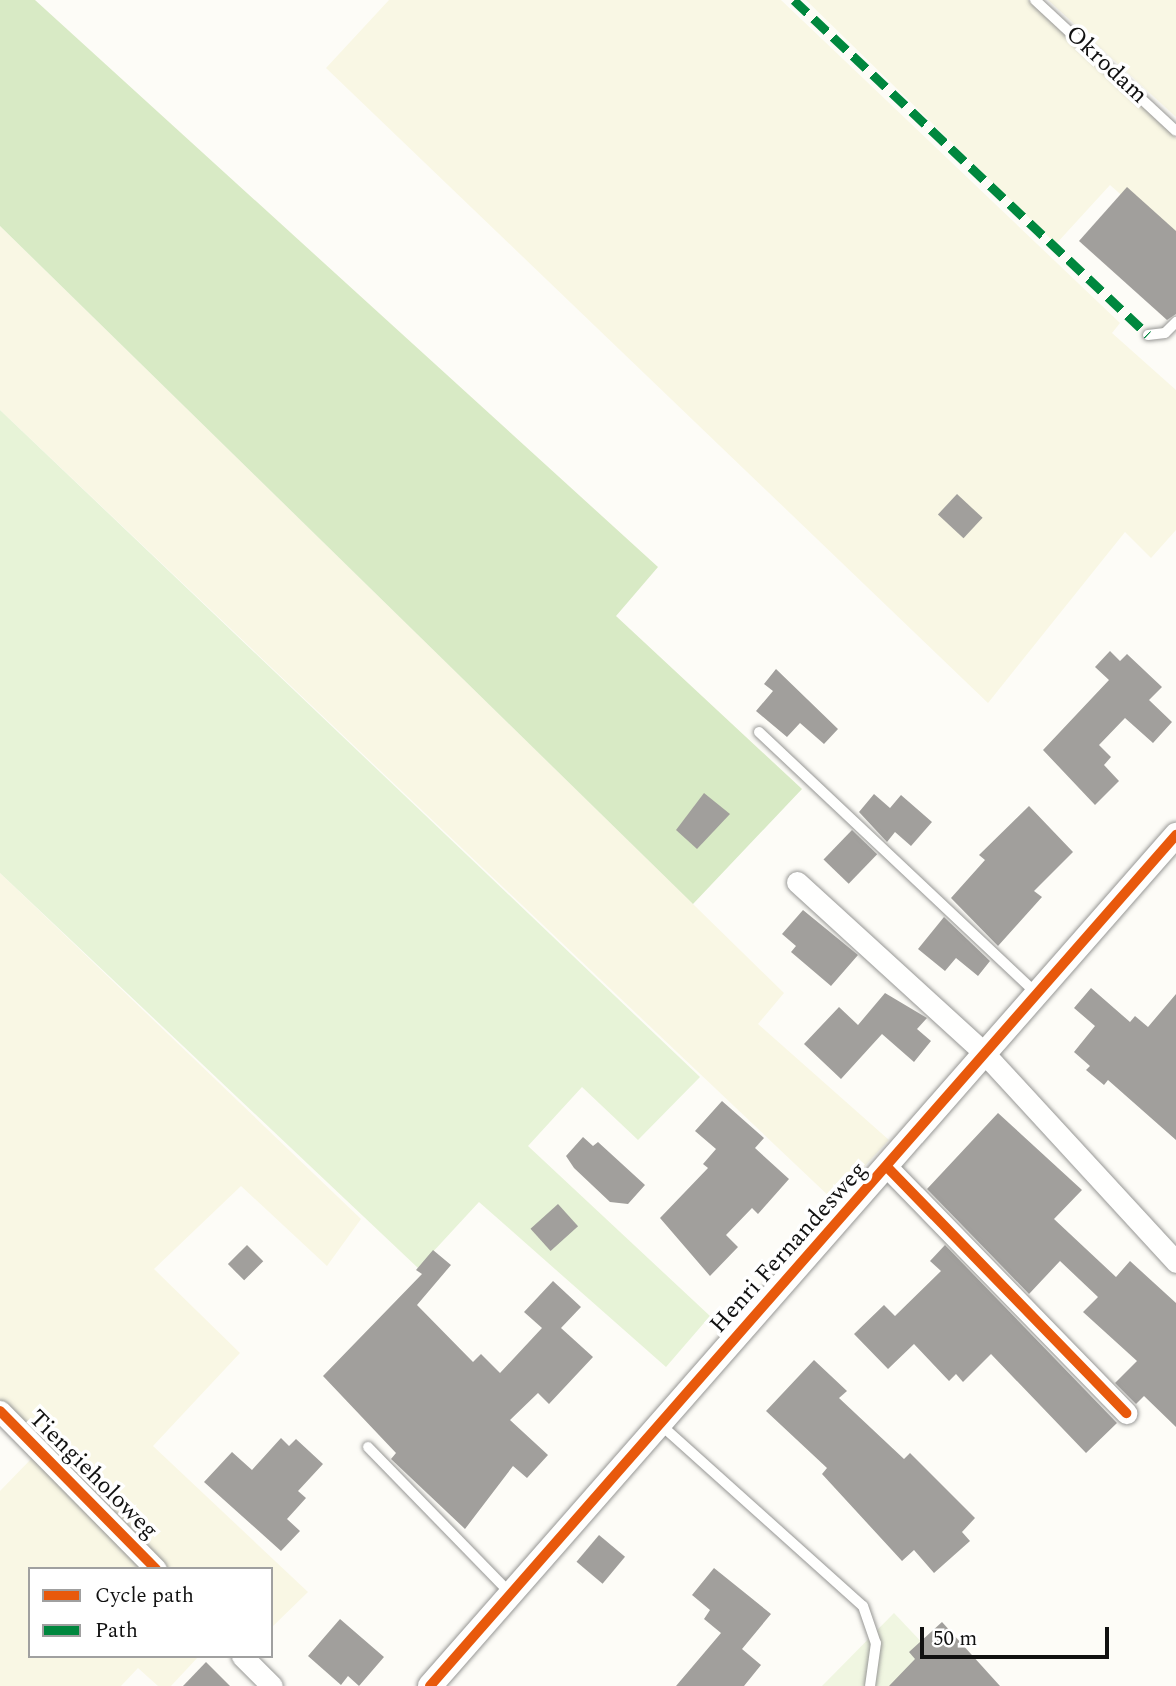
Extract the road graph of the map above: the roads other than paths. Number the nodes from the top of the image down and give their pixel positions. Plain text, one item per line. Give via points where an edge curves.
1 (1035, 0) edge
2 (1176, 131) edge
3 (1176, 322) edge
4 (1148, 335) dead end
5 (759, 732) dead end
6 (1175, 840) edge
7 (797, 882) dead end
8 (1035, 992) junction
9 (984, 1053) junction
10 (888, 1168) junction
11 (1176, 1262) edge
12 (0, 1411) edge
13 (1126, 1413) dead end
14 (661, 1424) junction
15 (368, 1447) dead end
16 (154, 1567) edge
17 (513, 1596) junction
18 (245, 1658) edge
19 (272, 1686) edge
20 (430, 1686) edge
21 (870, 1686) edge

1 - 2 lane, Okrodam
3 - 4 lane via 1165,333
5 - 8 lane
6 - 8 street, Henri Fernandesweg
7 - 9 street
8 - 9 street, Henri Fernandesweg
9 - 10 street, Henri Fernandesweg
9 - 11 street
10 - 13 street
10 - 14 street, Henri Fernandesweg
12 - 16 street, Tiengieholoweg
14 - 17 street, Henri Fernandesweg
14 - 21 lane via 863,1606 876,1643
15 - 17 lane
17 - 20 street, Henri Fernandesweg
18 - 19 street

